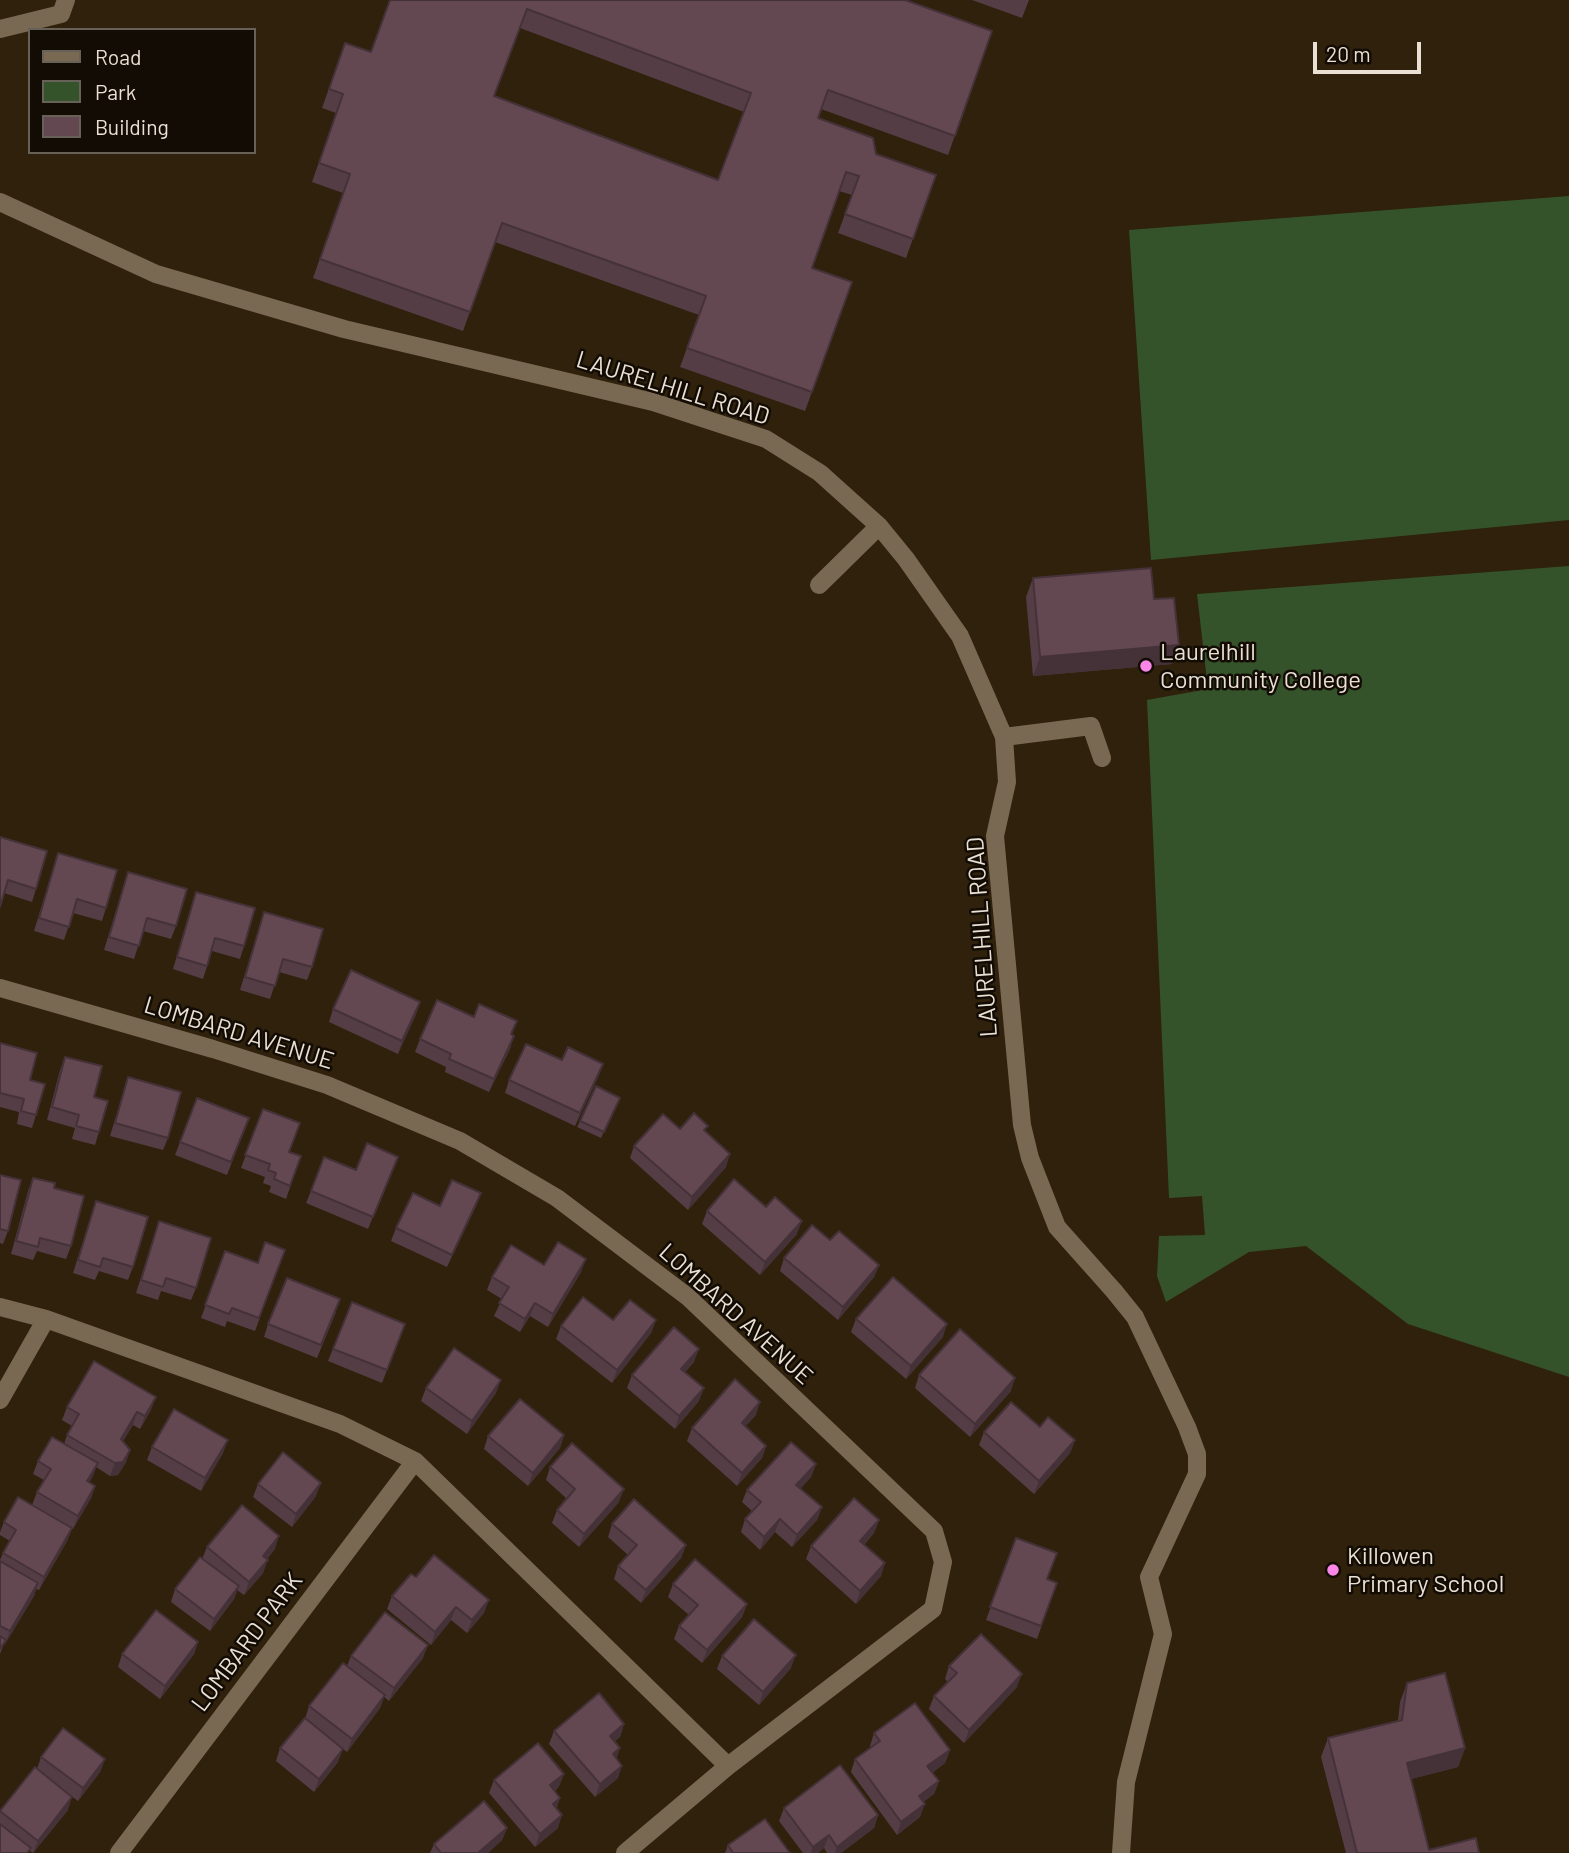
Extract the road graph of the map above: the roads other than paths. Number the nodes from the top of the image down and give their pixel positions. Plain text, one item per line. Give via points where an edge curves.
1 (66, 0) edge
2 (0, 29) edge
3 (0, 202) edge
4 (879, 527) junction
5 (819, 585) dead end
6 (1004, 737) junction
7 (1102, 758) dead end
8 (0, 988) edge
9 (0, 1307) edge
10 (46, 1319) junction
11 (0, 1400) edge
12 (415, 1461) junction
13 (729, 1766) junction
14 (119, 1853) edge
15 (625, 1853) edge
16 (1121, 1853) edge

1 - 2 street via 61,14
3 - 4 street, LAURELHILL ROAD via 156,274 344,329 653,402 766,439 820,473
4 - 5 street
4 - 6 street, LAURELHILL ROAD via 960,636
6 - 7 street via 1091,726
6 - 16 street, LAURELHILL ROAD via 1007,782 995,836 1022,1125 1030,1158 1057,1227 1135,1317 1197,1454 1197,1474 1149,1577 1163,1634 1126,1782
8 - 13 street, LOMBARD AVENUE via 327,1085 460,1141 557,1198 688,1297 934,1531 943,1562 933,1609
9 - 10 street
10 - 11 street
10 - 12 street via 340,1424
12 - 13 street
12 - 14 street, LOMBARD PARK
13 - 15 street, LOMBARD AVENUE

